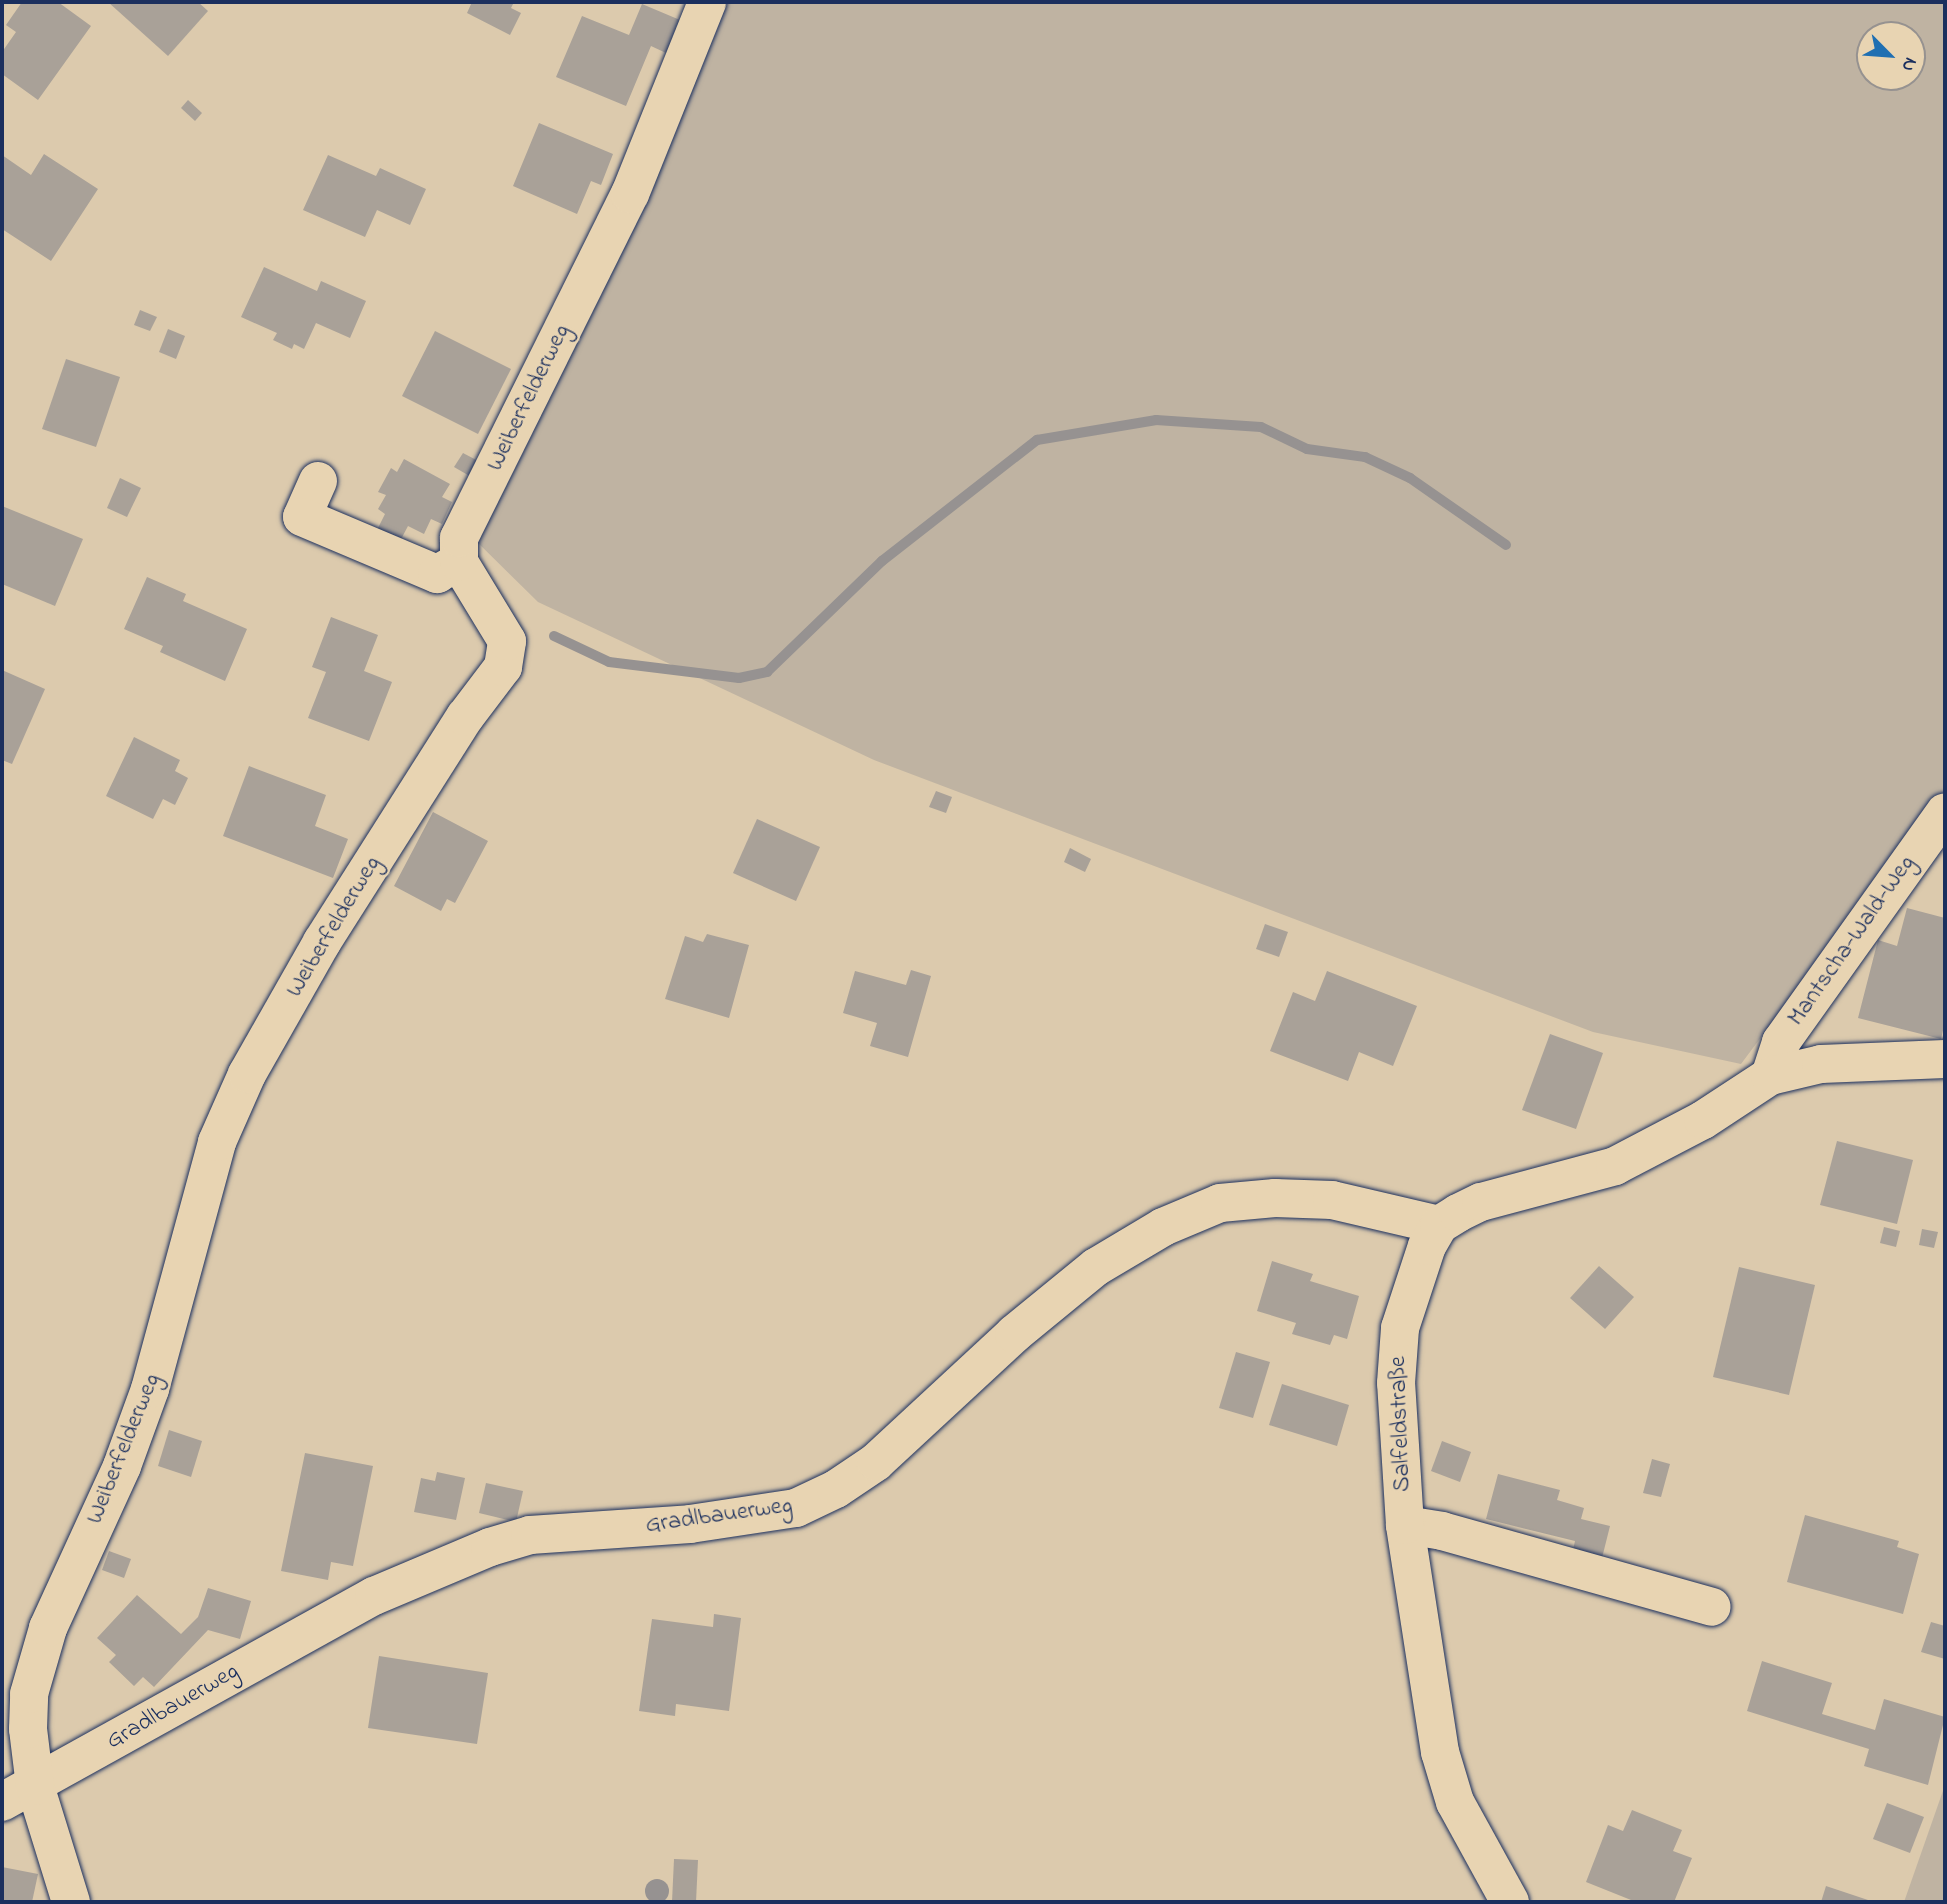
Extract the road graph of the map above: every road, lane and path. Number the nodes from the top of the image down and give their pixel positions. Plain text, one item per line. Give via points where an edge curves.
1 (707, 2) edge
2 (318, 481) dead end
3 (459, 562) junction
4 (1945, 812) edge
5 (1945, 1059) edge
6 (1770, 1076) junction
7 (1439, 1226) junction
8 (1405, 1525) junction
9 (1712, 1607) dead end
10 (15, 1725) edge
11 (36, 1786) junction
12 (2, 1802) edge
13 (71, 1902) edge
14 (1510, 1902) edge

1 - 3 street, Weiberfelderweg via 631,194 459,538
2 - 3 street via 302,517 437,573
3 - 10 street, Weiberfelderweg via 507,640 503,667 465,718 322,942 247,1074 217,1142 150,1389 122,1466 48,1628
4 - 6 street, Mantscha-Wald-Weg via 1781,1042
5 - 6 street via 1821,1064
6 - 7 street via 1703,1121 1615,1166 1481,1202
7 - 8 street, Salfeldstraße via 1411,1286 1399,1328 1396,1383
7 - 11 street, Gradlbauerweg via 1332,1200 1275,1198 1220,1203 1163,1227 1096,1267 1014,1334 876,1462 836,1489 796,1508 690,1524 530,1535 490,1547 374,1596
8 - 9 street via 1442,1531
8 - 14 street, Salfeldstraße via 1440,1752 1455,1802
10 - 11 street, Weiberfelderweg
11 - 12 street, Gradlbauerweg
11 - 13 street, Weiberfelderweg

